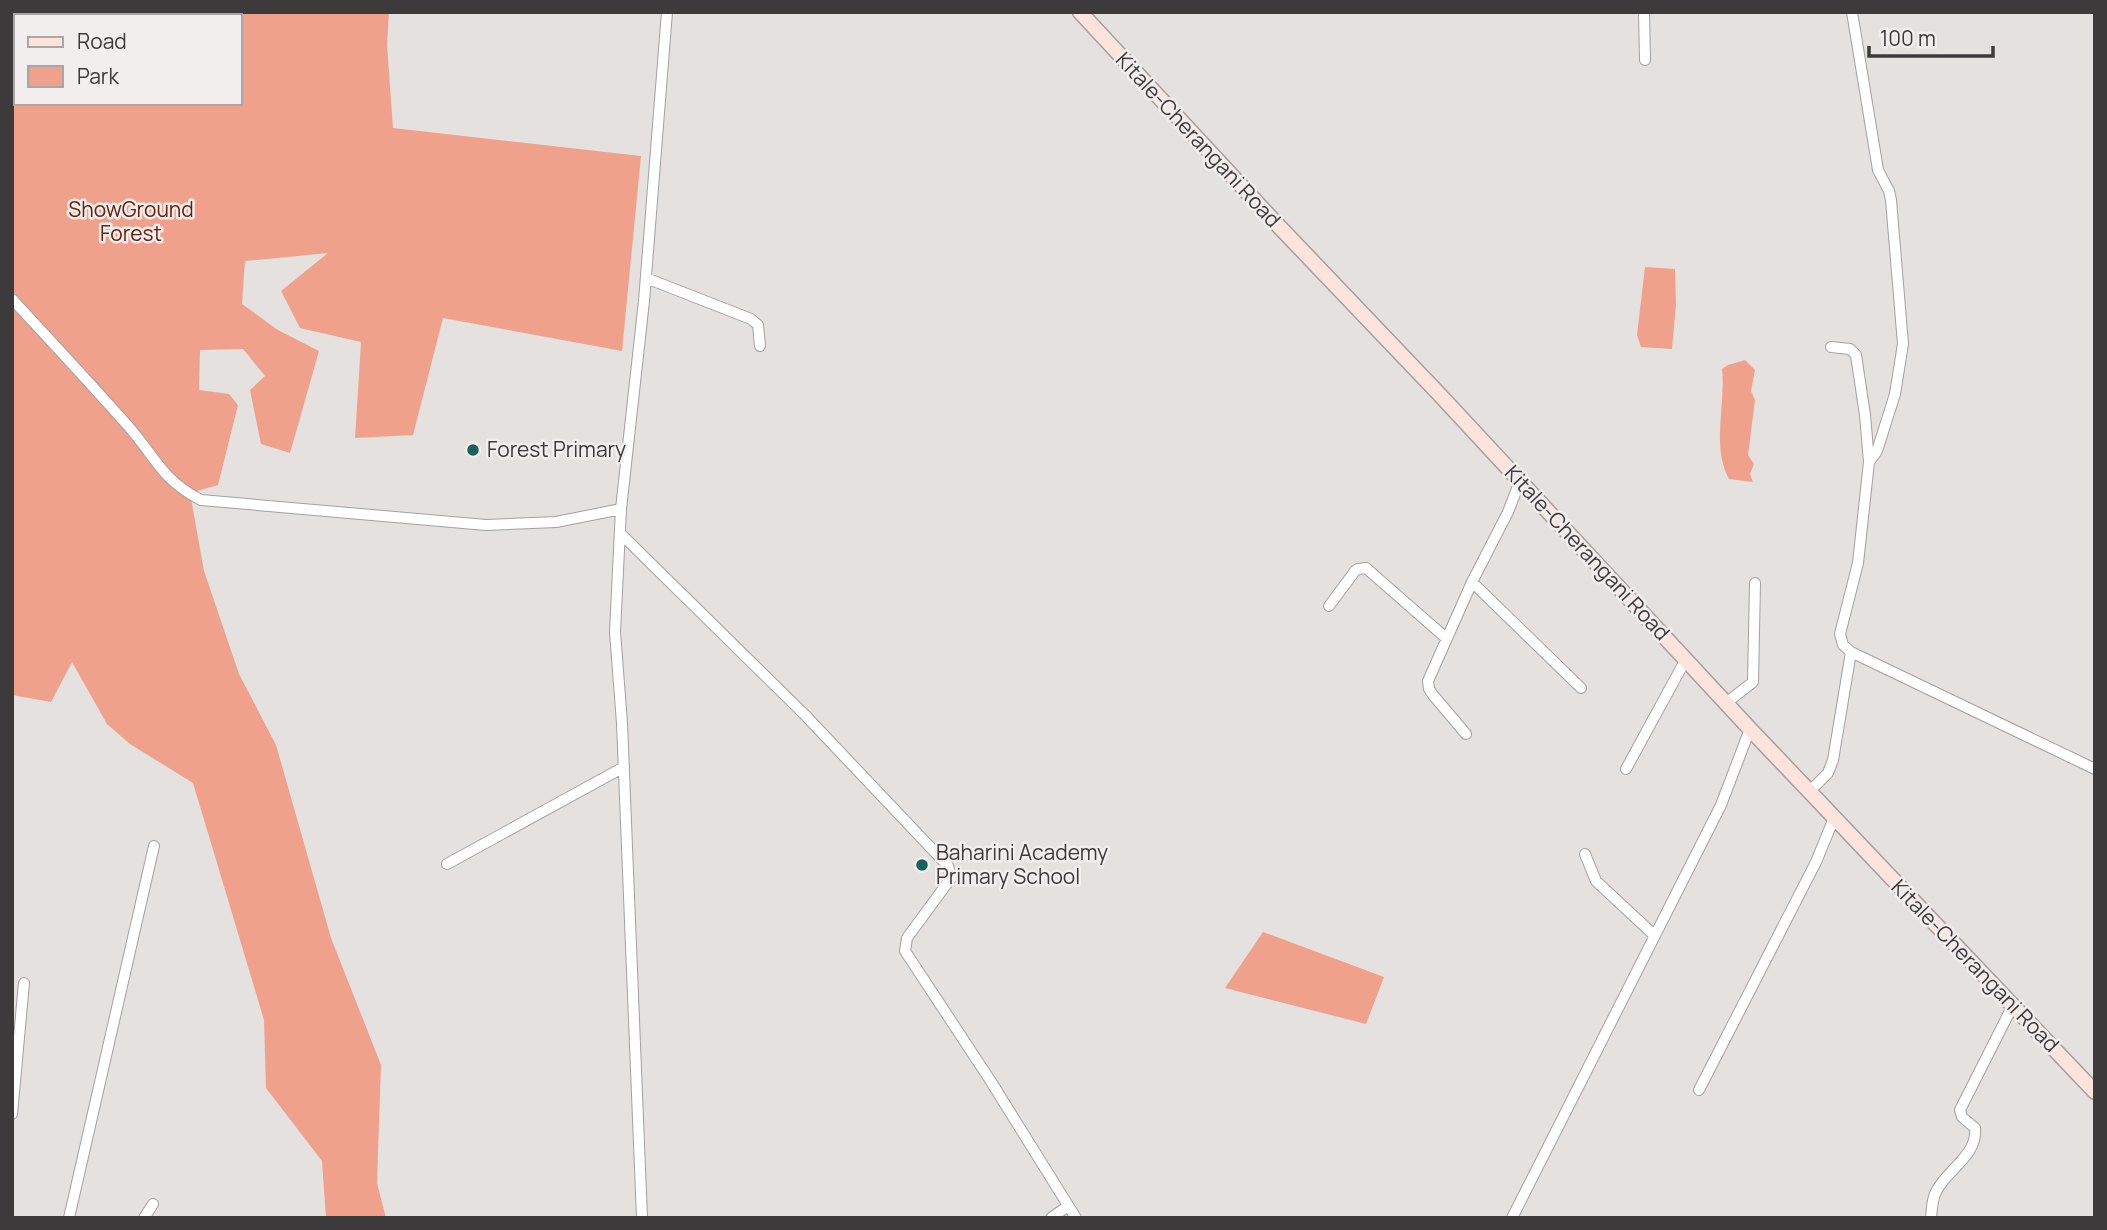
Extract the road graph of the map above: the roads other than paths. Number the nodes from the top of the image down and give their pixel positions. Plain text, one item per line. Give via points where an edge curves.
1 (667, 12) edge
2 (1080, 12) edge
3 (1644, 12) edge
4 (1852, 12) edge
5 (1645, 60) dead end
6 (646, 278) junction
7 (12, 299) edge
8 (760, 346) dead end
9 (1831, 347) dead end
10 (1868, 462) junction
11 (1520, 481) junction
12 (621, 509) junction
13 (621, 534) junction
14 (1472, 582) junction
15 (1755, 583) dead end
16 (1329, 607) dead end
17 (1446, 638) junction
18 (1851, 652) junction
19 (1686, 659) junction
20 (1581, 688) dead end
21 (1726, 703) junction
22 (1751, 729) junction
23 (1466, 734) dead end
24 (624, 767) junction
25 (1626, 769) dead end
26 (2095, 769) edge
27 (1810, 791) junction
28 (1834, 818) junction
29 (154, 846) dead end
30 (1585, 854) dead end
31 (447, 864) dead end
32 (1654, 935) junction
33 (24, 983) dead end
34 (2013, 1005) junction
35 (1699, 1090) dead end
36 (2095, 1092) edge
37 (12, 1114) edge
38 (153, 1204) dead end
39 (1068, 1206) junction
40 (69, 1218) edge
41 (144, 1218) edge
42 (642, 1218) edge
43 (1051, 1218) edge
44 (1076, 1218) edge
45 (1512, 1218) edge
46 (1931, 1218) edge

1 - 6 street
2 - 11 main road, Kitale-Cherangani Road
3 - 5 street
4 - 10 street via 1878,170 1891,200 1903,344 1895,394 1877,451
6 - 8 street via 751,319 758,325
6 - 12 street
7 - 12 street via 131,429 179,489 201,500 486,525 556,522
9 - 10 street via 1850,349 1856,355
10 - 18 street via 1858,563 1840,634
11 - 14 street
11 - 19 main road, Kitale-Cherangani Road
12 - 13 street
13 - 24 street via 615,632
13 - 39 street via 805,715 948,866 951,877 907,938 905,951
14 - 17 street
14 - 20 street
15 - 21 street via 1753,682
16 - 17 street via 1355,571 1366,568
17 - 23 street via 1428,684
18 - 26 street
18 - 27 street via 1833,760 1828,773
19 - 21 main road, Kitale-Cherangani Road
19 - 25 street
21 - 22 main road, Kitale-Cherangani Road
22 - 27 main road, Kitale-Cherangani Road
22 - 32 street via 1721,805
24 - 31 street
24 - 42 street
27 - 28 main road, Kitale-Cherangani Road
28 - 34 main road, Kitale-Cherangani Road
28 - 35 street
29 - 40 street
30 - 32 street via 1596,881
32 - 45 street
33 - 37 street
34 - 36 main road, Kitale-Cherangani Road
34 - 46 street via 1960,1110 1975,1128 1975,1136 1959,1165 1936,1190
38 - 41 street
39 - 43 street
39 - 44 street

